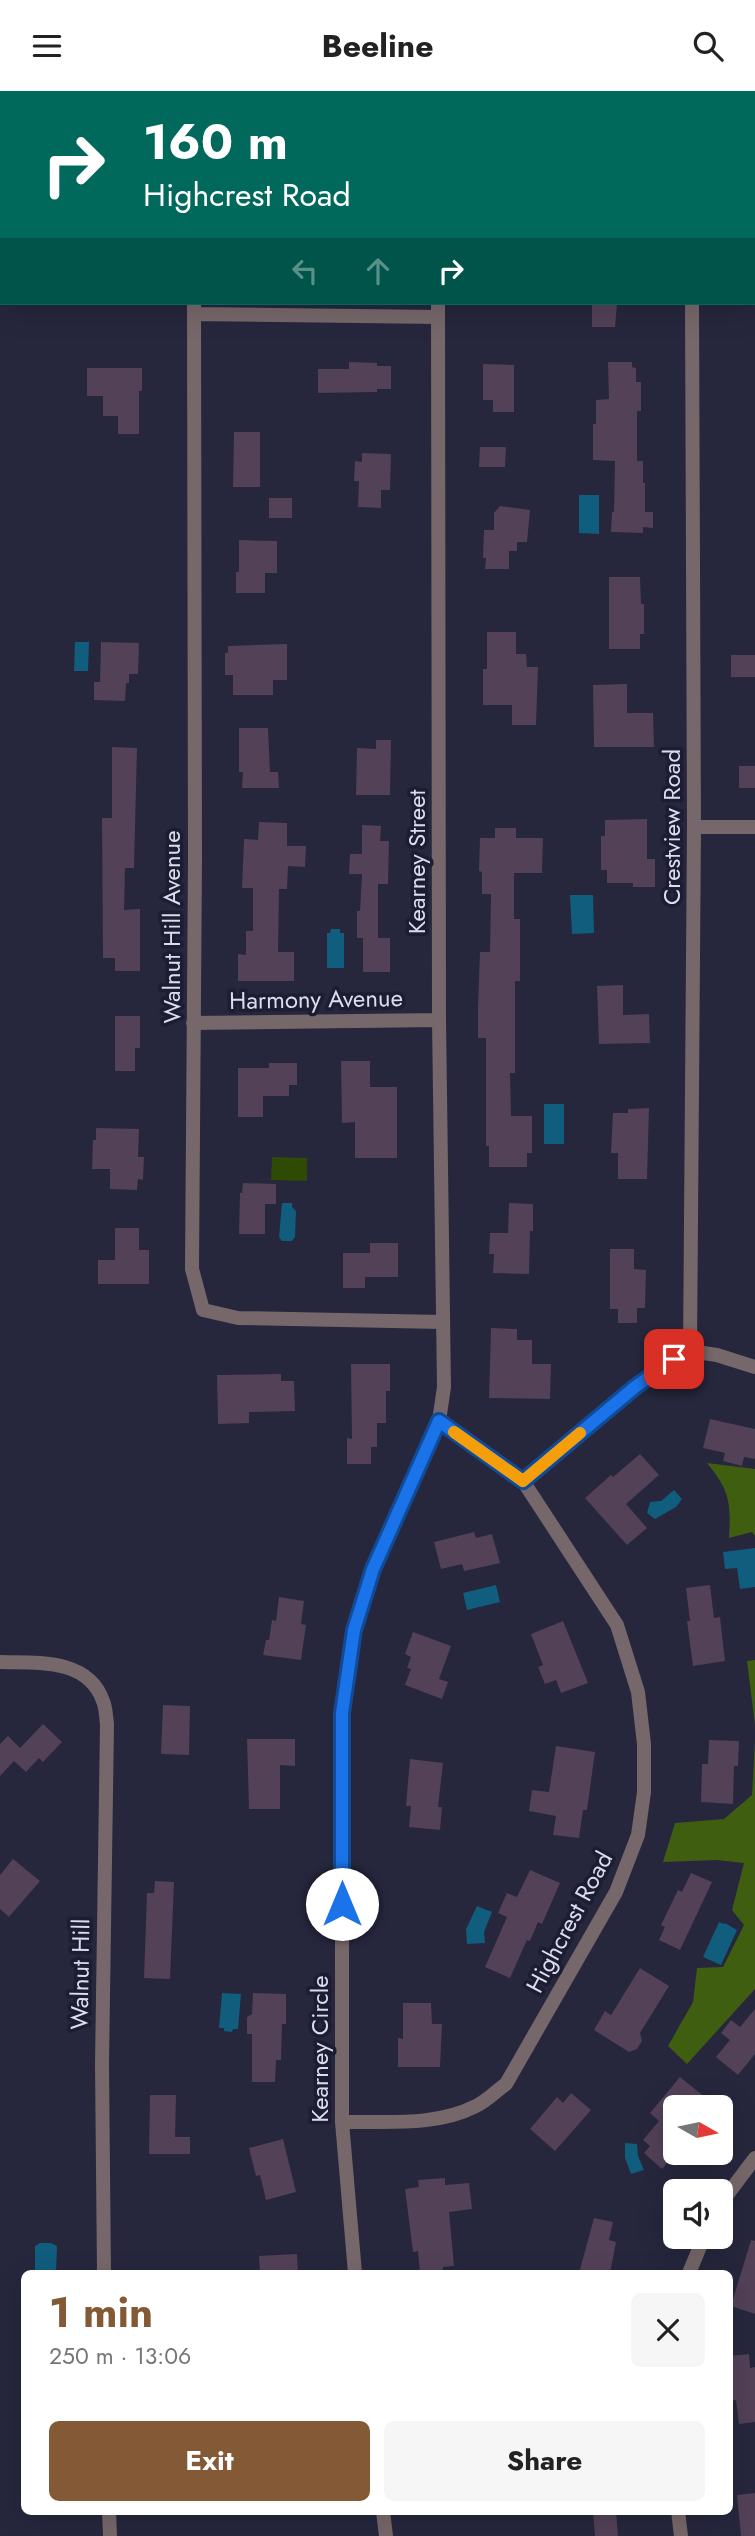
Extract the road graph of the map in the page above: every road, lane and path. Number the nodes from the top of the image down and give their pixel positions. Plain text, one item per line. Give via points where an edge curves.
1 (692, 305) edge
2 (194, 308) edge
3 (438, 310) edge
4 (694, 827) junction
5 (755, 827) edge
6 (439, 1020) junction
7 (193, 1023) junction
8 (442, 1322) junction
9 (690, 1352) junction
10 (755, 1367) edge
11 (439, 1421) junction
12 (523, 1481) junction
13 (0, 1663) edge
14 (342, 2122) junction
15 (755, 2158) edge
16 (733, 2187) edge
17 (699, 2249) edge
18 (104, 2270) edge
19 (355, 2270) edge
20 (690, 2270) edge
21 (109, 2515) edge
22 (383, 2515) edge
23 (678, 2515) edge
24 (110, 2536) edge
25 (386, 2536) edge
26 (681, 2536) edge

1 - 4 street, Crestview Road
2 - 3 street
2 - 7 street, Walnut Hill Avenue
3 - 6 street, Kearney Street
4 - 5 street
4 - 9 street, Crestview Road
6 - 7 street, Harmony Avenue
6 - 8 street, Kearney Street
7 - 8 street, Walnut Hill Avenue via 192,1269 203,1310 238,1318
8 - 11 street, Kearney Street via 444,1387
9 - 10 street
9 - 12 street via 635,1387
11 - 12 street, Highcrest Road
11 - 14 street, Kearney Circle via 373,1569 354,1630 342,1713
12 - 14 street, Highcrest Road via 617,1625 638,1692 644,1744 638,1835 616,1892 506,2084 478,2105 433,2120
13 - 18 street, Walnut Hill via 71,1668 90,1681 103,1701 107,1724
14 - 19 street, Kearney Circle
15 - 16 street
17 - 20 street
21 - 24 street
22 - 25 street
23 - 26 street

